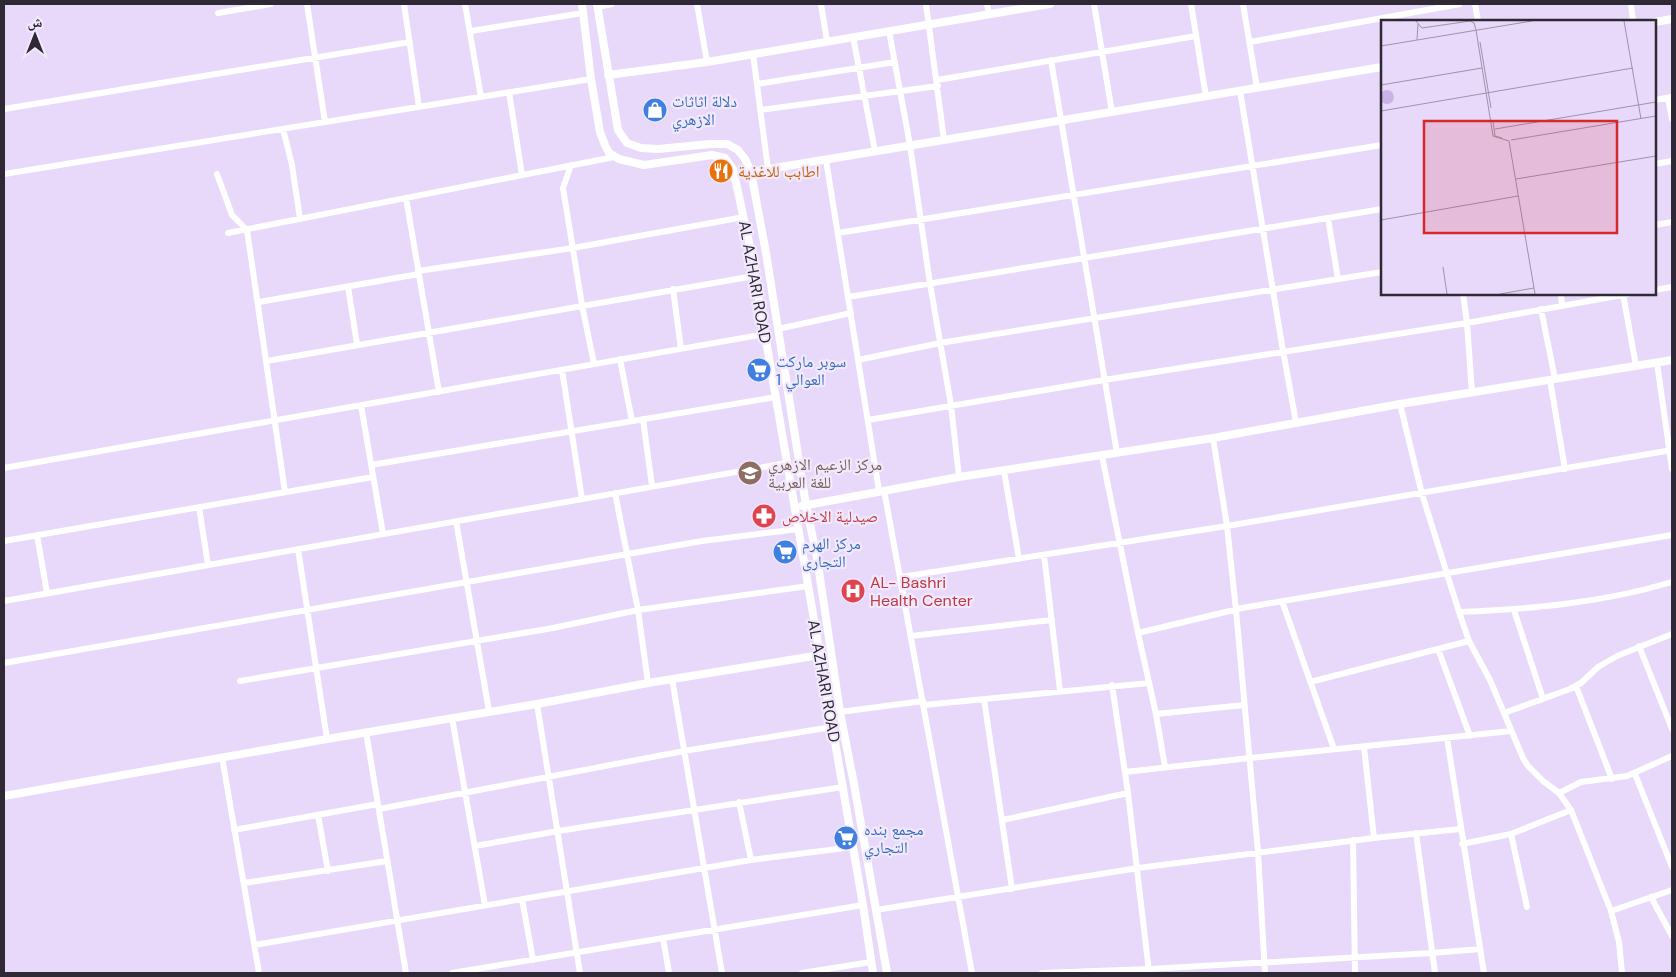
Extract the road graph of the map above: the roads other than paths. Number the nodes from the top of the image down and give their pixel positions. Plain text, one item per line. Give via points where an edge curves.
1 (272, 4) edge
2 (307, 4) edge
3 (404, 4) edge
4 (465, 4) edge
5 (582, 4) edge
6 (612, 4) edge
7 (697, 4) edge
8 (820, 4) edge
9 (926, 4) edge
10 (987, 4) edge
11 (1050, 4) edge
12 (1094, 4) edge
13 (1191, 4) edge
14 (1243, 4) edge
15 (1460, 4) edge
16 (1475, 4) edge
17 (1631, 4) edge
18 (597, 5) edge
19 (1423, 7) edge
20 (583, 12) junction
21 (218, 13) dead end
22 (988, 14) junction
23 (1672, 19) edge
24 (1478, 20) edge
25 (1633, 20) edge
26 (1656, 22) edge
27 (930, 24) junction
28 (470, 31) junction
29 (889, 31) junction
30 (1196, 36) junction
31 (853, 38) junction
32 (827, 41) junction
33 (410, 42) junction
34 (1250, 42) junction
35 (1102, 52) junction
36 (753, 54) junction
37 (316, 58) junction
38 (1051, 60) junction
39 (707, 62) junction
40 (895, 62) junction
41 (1381, 67) edge
42 (859, 69) junction
43 (608, 75) junction
44 (591, 79) junction
45 (937, 83) junction
46 (757, 84) junction
47 (1258, 88) junction
48 (900, 91) junction
49 (1240, 91) junction
50 (509, 92) junction
51 (481, 96) junction
52 (864, 96) junction
53 (1206, 96) junction
54 (1670, 97) edge
55 (1656, 100) edge
56 (419, 107) junction
57 (4, 109) edge
58 (760, 110) junction
59 (1112, 112) junction
60 (1672, 119) edge
61 (1061, 120) junction
62 (325, 122) junction
63 (283, 129) junction
64 (944, 140) junction
65 (1381, 145) edge
66 (910, 146) junction
67 (875, 151) junction
68 (614, 157) junction
69 (826, 160) junction
70 (1672, 161) edge
71 (1656, 164) edge
72 (571, 165) junction
73 (1252, 166) junction
74 (768, 169) junction
75 (751, 172) junction
76 (4, 174) edge
77 (217, 174) dead end
78 (522, 175) junction
79 (1074, 196) junction
80 (406, 198) junction
81 (1381, 209) edge
82 (744, 217) junction
83 (1328, 218) junction
84 (300, 219) junction
85 (920, 220) junction
86 (1672, 222) edge
87 (1656, 225) edge
88 (1263, 229) junction
89 (247, 230) junction
90 (228, 233) dead end
91 (838, 233) junction
92 (573, 248) junction
93 (1084, 258) junction
94 (1381, 272) edge
95 (418, 273) junction
96 (754, 276) junction
97 (1338, 279) junction
98 (930, 284) junction
99 (348, 287) junction
100 (1672, 287) edge
101 (673, 289) junction
102 (1272, 289) junction
103 (1656, 290) edge
104 (1463, 295) edge
105 (1561, 295) edge
106 (1617, 295) edge
107 (1623, 295) edge
108 (848, 297) junction
109 (258, 302) junction
110 (582, 305) junction
111 (1562, 305) junction
112 (1541, 309) junction
113 (851, 313) junction
114 (1094, 318) junction
115 (1467, 322) junction
116 (778, 328) junction
117 (429, 332) junction
118 (765, 334) junction
119 (940, 343) junction
120 (357, 344) junction
121 (681, 349) junction
122 (1283, 351) junction
123 (620, 360) junction
124 (858, 360) junction
125 (1672, 360) edge
126 (267, 361) junction
127 (1656, 363) junction
128 (594, 364) junction
129 (1636, 366) junction
130 (562, 370) junction
131 (1104, 380) junction
132 (1552, 380) junction
133 (439, 392) junction
134 (1472, 393) junction
135 (776, 397) junction
136 (1400, 404) junction
137 (362, 405) junction
138 (951, 406) junction
139 (643, 419) junction
140 (275, 420) junction
141 (868, 420) junction
142 (632, 421) junction
143 (1296, 422) junction
144 (572, 431) junction
145 (1213, 438) junction
146 (1671, 451) edge
147 (1116, 453) junction
148 (1102, 456) junction
149 (787, 463) junction
150 (371, 465) junction
151 (4, 468) edge
152 (1565, 469) junction
153 (1672, 469) edge
154 (1004, 471) junction
155 (372, 477) junction
156 (960, 477) junction
157 (652, 486) junction
158 (882, 490) junction
159 (285, 492) junction
160 (615, 493) junction
161 (1422, 494) junction
162 (582, 499) junction
163 (806, 505) junction
164 (199, 507) junction
165 (794, 508) junction
166 (456, 521) junction
167 (1227, 526) junction
168 (798, 529) junction
169 (383, 534) junction
170 (37, 535) junction
171 (1672, 535) edge
172 (4, 541) edge
173 (1119, 544) junction
174 (298, 549) junction
175 (627, 554) junction
176 (1044, 555) junction
177 (1019, 559) junction
178 (208, 564) junction
179 (1446, 573) junction
180 (900, 577) junction
181 (466, 582) junction
182 (1672, 582) edge
183 (808, 586) junction
184 (47, 593) junction
185 (4, 600) edge
186 (1282, 601) junction
187 (308, 610) junction
188 (638, 610) junction
189 (1236, 610) junction
190 (1514, 610) junction
191 (1459, 612) junction
192 (1052, 620) junction
193 (1138, 633) junction
194 (1672, 634) edge
195 (912, 636) junction
196 (478, 641) junction
197 (1469, 641) junction
198 (1639, 646) junction
199 (1438, 649) junction
200 (820, 655) junction
201 (4, 663) edge
202 (315, 668) junction
203 (672, 679) junction
204 (240, 681) dead end
205 (1310, 682) junction
206 (648, 683) junction
207 (1150, 683) junction
208 (1112, 685) junction
209 (1576, 686) junction
210 (1060, 691) junction
211 (984, 699) junction
212 (1543, 700) junction
213 (924, 703) junction
214 (537, 704) junction
215 (1244, 705) junction
216 (488, 711) junction
217 (840, 712) junction
218 (1504, 713) junction
219 (1156, 714) junction
220 (452, 718) junction
221 (832, 727) junction
222 (1672, 729) edge
223 (1511, 731) junction
224 (366, 732) junction
225 (1470, 736) junction
226 (1447, 738) junction
227 (328, 739) junction
228 (1364, 746) junction
229 (1334, 749) junction
230 (684, 750) junction
231 (1672, 756) edge
232 (222, 757) junction
233 (1250, 758) junction
234 (1165, 767) junction
235 (1125, 772) junction
236 (1634, 774) junction
237 (549, 776) junction
238 (1612, 779) junction
239 (843, 787) junction
240 (465, 792) junction
241 (1128, 793) junction
242 (1559, 793) junction
243 (4, 796) edge
244 (740, 802) junction
245 (378, 806) junction
246 (694, 810) junction
247 (1571, 810) junction
248 (318, 815) junction
249 (1003, 820) junction
250 (1460, 829) junction
251 (234, 830) junction
252 (558, 830) junction
253 (1416, 833) junction
254 (1511, 834) junction
255 (1374, 838) junction
256 (1353, 840) junction
257 (1462, 844) junction
258 (474, 846) junction
259 (853, 847) junction
260 (1258, 852) junction
261 (750, 860) junction
262 (387, 861) junction
263 (1672, 867) edge
264 (704, 868) junction
265 (1138, 868) junction
266 (328, 871) junction
267 (244, 884) junction
268 (1012, 889) junction
269 (1672, 890) edge
270 (567, 891) junction
271 (1651, 897) junction
272 (960, 898) junction
273 (522, 899) junction
274 (485, 905) junction
275 (863, 906) junction
276 (1527, 907) dead end
277 (876, 910) junction
278 (1611, 910) junction
279 (397, 920) junction
280 (714, 930) junction
281 (1672, 936) edge
282 (664, 938) junction
283 (254, 945) junction
284 (1480, 949) junction
285 (577, 952) junction
286 (1432, 953) junction
287 (1353, 957) junction
288 (532, 960) junction
289 (872, 962) junction
290 (1265, 962) junction
291 (497, 970) edge
292 (1149, 971) edge
293 (259, 973) edge
294 (406, 973) edge
295 (452, 973) edge
296 (580, 973) edge
297 (669, 973) edge
298 (722, 973) edge
299 (802, 973) edge
300 (873, 973) edge
301 (887, 973) edge
302 (972, 973) edge
303 (1042, 973) edge
304 (1265, 973) edge
305 (1354, 973) edge
306 (1435, 973) edge
307 (1484, 973) edge
308 (1622, 973) edge

1 - 21 street
2 - 37 street
3 - 33 street
4 - 28 street
5 - 20 street
6 - 18 street
7 - 39 street
8 - 32 street
9 - 27 street
10 - 22 street
11 - 22 street
12 - 35 street
13 - 30 street
14 - 34 street
15 - 19 street
16 - 24 street
17 - 25 street
18 - 43 street, AL AZHARI ROAD
19 - 34 street
20 - 28 street
20 - 44 street
22 - 27 street
23 - 26 street
27 - 29 street
27 - 45 street
28 - 51 street
29 - 31 street
29 - 40 street
30 - 35 street
30 - 53 street
31 - 32 street
31 - 42 street
32 - 36 street
33 - 37 street
33 - 56 street
34 - 47 street
35 - 38 street
35 - 59 street
36 - 39 street
36 - 46 street
37 - 57 street
37 - 62 street
38 - 45 street
38 - 61 street
39 - 43 street
40 - 42 street
40 - 48 street
41 - 47 street
42 - 46 street
42 - 52 street
43 - 75 street, AL AZHARI ROAD via 618,130 628,143 658,149 727,144 738,150
44 - 50 street
44 - 68 street via 601,136
45 - 48 street
45 - 64 street
46 - 58 street
47 - 49 street
48 - 52 street
48 - 66 street
49 - 53 street
49 - 73 street
50 - 51 street
50 - 78 street
51 - 56 street
52 - 58 street
52 - 67 street
53 - 59 street
54 - 55 street
54 - 60 street
56 - 62 street
58 - 74 street
59 - 61 street
61 - 64 street
61 - 79 street
62 - 63 street
63 - 76 street
63 - 84 street
64 - 66 street
65 - 73 street
66 - 67 street
66 - 85 street
67 - 69 street
68 - 72 street
68 - 82 street, AL AZHARI ROAD via 644,165 712,155 725,158 735,175
69 - 74 street
69 - 91 street
70 - 71 street
72 - 78 street
72 - 92 street via 563,188
73 - 79 street
73 - 88 street
74 - 75 street
75 - 116 street, AL AZHARI ROAD
77 - 89 street via 232,215
78 - 80 street
79 - 85 street
79 - 93 street
80 - 84 street
80 - 95 street
81 - 83 street
82 - 92 street
82 - 96 street, AL AZHARI ROAD
83 - 88 street
83 - 97 street
84 - 89 street
85 - 91 street
85 - 98 street
86 - 87 street
88 - 93 street
88 - 102 street
89 - 90 street
89 - 109 street
91 - 108 street
92 - 95 street
92 - 110 street
93 - 98 street
93 - 114 street
94 - 97 street
95 - 99 street
95 - 117 street
96 - 101 street
96 - 118 street, AL AZHARI ROAD
97 - 102 street
98 - 108 street
98 - 119 street
99 - 109 street
99 - 120 street
100 - 103 street
101 - 110 street
101 - 121 street
102 - 114 street
102 - 122 street
104 - 115 street
105 - 111 street
106 - 111 street
107 - 129 street
108 - 113 street
109 - 126 street
110 - 117 street
110 - 128 street
111 - 112 street
112 - 115 street
112 - 132 street
113 - 116 street
113 - 124 street
114 - 119 street
114 - 131 street
115 - 122 street
115 - 134 street
116 - 163 street, AL AZHARI ROAD
117 - 120 street
117 - 133 street
118 - 121 street
118 - 135 street, AL AZHARI ROAD
119 - 124 street
119 - 138 street
120 - 126 street
121 - 123 street
122 - 131 street
122 - 143 street
123 - 128 street
123 - 142 street
124 - 141 street
125 - 127 street
126 - 140 street
127 - 129 street
127 - 146 street
128 - 130 street
129 - 132 street
130 - 133 street
130 - 144 street
131 - 138 street
131 - 147 street
132 - 134 street
132 - 152 street
133 - 137 street
134 - 136 street
135 - 139 street
135 - 149 street, AL AZHARI ROAD
136 - 143 street
136 - 161 street
137 - 140 street
137 - 150 street
138 - 141 street
138 - 156 street
139 - 142 street
139 - 157 street
140 - 151 street
140 - 159 street
141 - 158 street
142 - 144 street
143 - 145 street
144 - 150 street
144 - 162 street
145 - 147 street
145 - 167 street
146 - 152 street
146 - 153 street
147 - 148 street
148 - 154 street
148 - 173 street
149 - 157 street
149 - 165 street, AL AZHARI ROAD
150 - 155 street
152 - 161 street
154 - 156 street
154 - 177 street
155 - 159 street
155 - 169 street
156 - 158 street
157 - 160 street
158 - 163 street
158 - 180 street
159 - 164 street
160 - 162 street
160 - 175 street
161 - 167 street
161 - 179 street
162 - 166 street
163 - 165 street
163 - 217 street, AL AZHARI ROAD via 826,610
164 - 170 street
164 - 178 street
165 - 168 street, AL AZHARI ROAD
166 - 169 street
166 - 181 street
167 - 173 street
167 - 189 street
168 - 175 street
168 - 183 street, AL AZHARI ROAD
169 - 174 street
170 - 172 street
170 - 184 street
171 - 179 street
173 - 176 street
173 - 193 street
174 - 178 street
174 - 187 street
175 - 181 street
175 - 188 street
176 - 177 street
176 - 192 street
177 - 180 street
178 - 184 street
179 - 186 street
179 - 191 street
180 - 195 street
181 - 187 street
181 - 196 street
182 - 190 street via 1596,600
183 - 188 street
183 - 200 street, AL AZHARI ROAD
184 - 185 street
186 - 189 street
186 - 205 street
187 - 201 street
187 - 202 street
188 - 196 street
188 - 206 street
189 - 193 street
189 - 215 street
190 - 191 street
190 - 212 street
191 - 197 street
192 - 195 street
192 - 210 street
193 - 207 street
194 - 198 street
195 - 213 street
196 - 202 street
196 - 216 street
197 - 199 street
197 - 218 street
198 - 209 street via 1606,662
198 - 222 street
199 - 205 street
199 - 225 street
200 - 203 street
200 - 221 street, AL AZHARI ROAD
202 - 204 street
202 - 227 street
203 - 206 street
203 - 230 street
205 - 229 street
206 - 214 street
207 - 208 street
207 - 219 street
208 - 210 street
208 - 235 street
209 - 212 street
209 - 238 street
210 - 211 street
211 - 213 street
211 - 249 street
212 - 218 street
213 - 217 street
213 - 272 street
214 - 216 street
214 - 237 street
215 - 219 street
215 - 233 street
216 - 220 street
217 - 277 street, AL AZHARI ROAD
218 - 223 street
219 - 234 street
220 - 224 street
220 - 240 street
221 - 230 street
221 - 239 street, AL AZHARI ROAD
223 - 225 street
223 - 242 street via 1528,766
224 - 227 street
224 - 245 street
225 - 226 street
226 - 228 street
226 - 250 street
227 - 232 street
228 - 229 street
228 - 255 street
229 - 233 street
230 - 237 street
230 - 246 street
231 - 236 street
232 - 243 street
232 - 251 street
233 - 234 street
233 - 260 street
234 - 235 street
235 - 241 street
236 - 238 street
236 - 263 street
237 - 240 street
237 - 252 street
238 - 242 street via 1581,782
239 - 244 street
239 - 259 street, AL AZHARI ROAD
240 - 245 street
240 - 258 street
241 - 249 street
241 - 265 street
242 - 247 street
244 - 246 street
244 - 261 street
245 - 248 street
245 - 262 street
246 - 252 street
246 - 264 street
247 - 254 street
247 - 278 street
248 - 251 street
248 - 266 street
249 - 268 street
250 - 253 street
250 - 257 street
251 - 267 street
252 - 258 street
252 - 270 street
253 - 255 street
253 - 286 street
254 - 257 street
254 - 276 street
255 - 256 street
256 - 260 street
256 - 287 street
257 - 284 street
258 - 274 street
259 - 261 street
259 - 275 street, AL AZHARI ROAD
260 - 265 street
260 - 290 street
261 - 264 street
262 - 266 street
262 - 279 street
264 - 270 street
264 - 280 street
265 - 268 street
265 - 292 street
266 - 267 street
267 - 283 street
268 - 272 street
269 - 271 street
270 - 273 street
270 - 285 street
271 - 278 street
271 - 281 street
272 - 277 street
272 - 302 street
273 - 274 street
273 - 288 street
274 - 279 street
275 - 280 street
275 - 289 street, AL AZHARI ROAD
277 - 301 street, AL AZHARI ROAD
278 - 308 street
279 - 283 street
279 - 294 street
280 - 282 street
280 - 298 street
282 - 285 street
282 - 297 street
283 - 293 street
284 - 286 street
284 - 307 street
285 - 288 street
285 - 296 street
286 - 287 street
286 - 306 street
287 - 290 street
287 - 305 street
288 - 291 street
289 - 299 street
289 - 300 street, AL AZHARI ROAD
290 - 292 street
290 - 304 street
291 - 295 street
292 - 303 street

